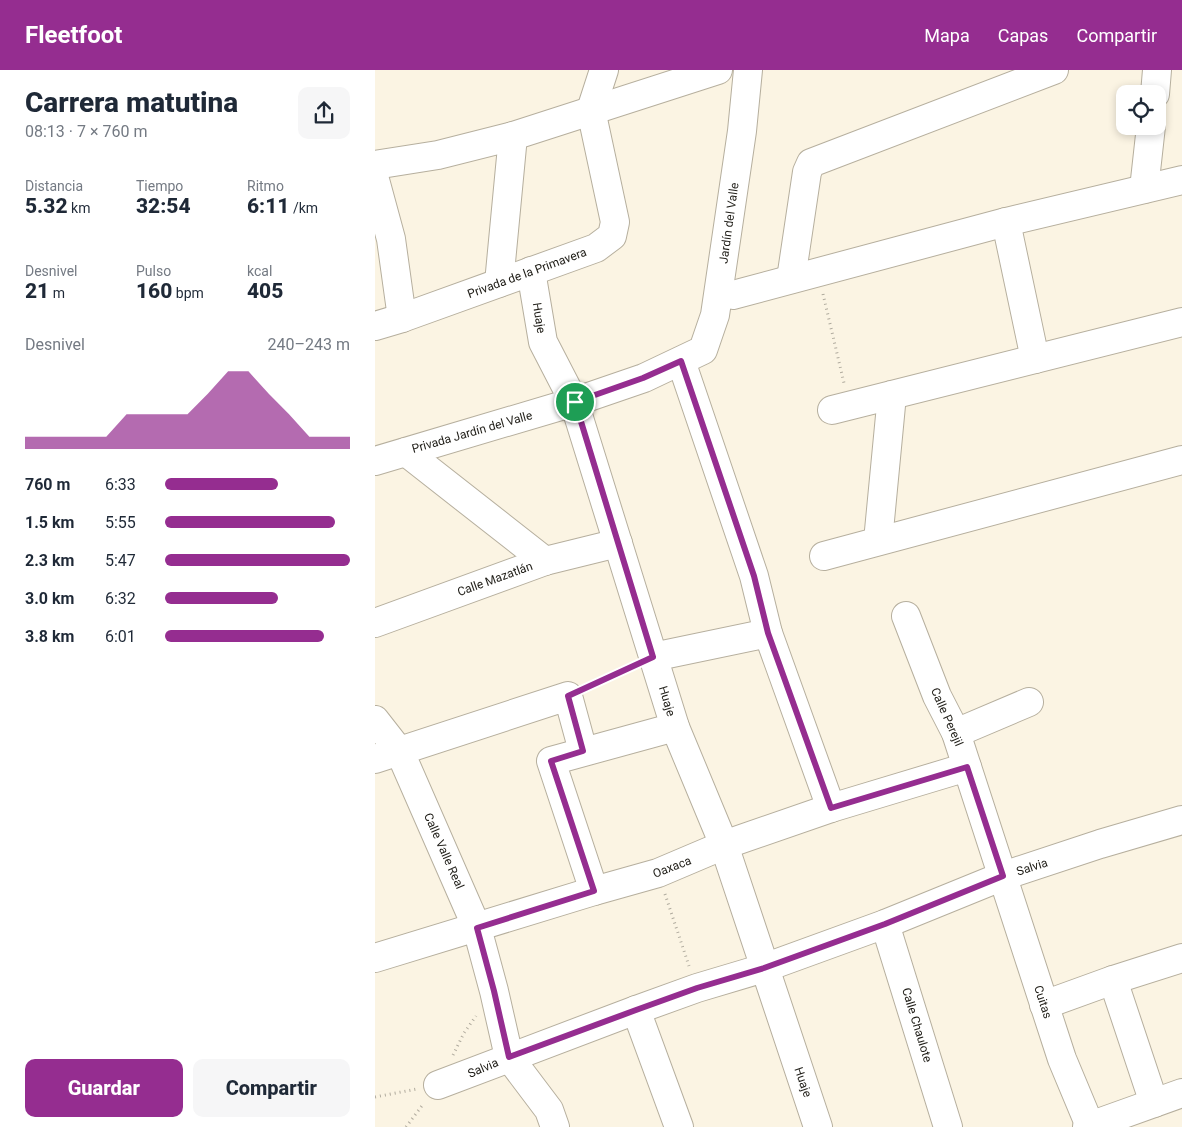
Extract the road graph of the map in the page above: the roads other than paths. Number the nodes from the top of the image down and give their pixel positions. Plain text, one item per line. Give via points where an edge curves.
1 (604, 70) edge
2 (718, 70) edge
3 (747, 70) edge
4 (1054, 70) edge
5 (1157, 70) edge
6 (1156, 85) edge
7 (591, 110) junction
8 (1150, 135) edge
9 (513, 136) junction
10 (375, 165) edge
11 (375, 180) edge
12 (1182, 180) edge
13 (1144, 189) junction
14 (1006, 222) junction
15 (531, 271) junction
16 (791, 279) junction
17 (499, 283) junction
18 (733, 295) dead end
19 (402, 318) junction
20 (1182, 322) edge
21 (375, 326) edge
22 (1035, 359) junction
23 (681, 361) junction
24 (892, 395) junction
25 (575, 402) junction
26 (840, 408) road end
27 (406, 452) junction
28 (1182, 460) edge
29 (375, 461) edge
30 (878, 541) junction
31 (618, 543) junction
32 (824, 556) dead end
33 (545, 560) junction
34 (906, 616) dead end
35 (375, 623) edge
36 (768, 633) junction
37 (653, 657) junction
38 (1029, 702) dead end
39 (375, 720) edge
40 (675, 728) junction
41 (956, 733) junction
42 (583, 751) junction
43 (388, 756) edge
44 (967, 767) junction
45 (831, 808) junction
46 (1182, 820) edge
47 (724, 845) junction
48 (1003, 876) junction
49 (594, 891) junction
50 (885, 924) junction
51 (477, 928) junction
52 (375, 958) edge
53 (1182, 958) edge
54 (764, 968) junction
55 (1113, 980) junction
56 (1044, 1005) junction
57 (636, 1010) junction
58 (509, 1057) junction
59 (438, 1085) road end
60 (1182, 1093) edge
61 (1154, 1103) junction
62 (1089, 1126) edge
63 (555, 1127) edge
64 (679, 1127) edge
65 (818, 1127) edge
66 (948, 1127) edge

1 - 7 street
2 - 7 street
3 - 23 street, Jardín del Valle via 742,131 715,315 703,350
4 - 16 street via 811,163
5 - 6 street
7 - 9 street
7 - 15 street, Privada de la Primavera via 615,222 612,236 596,248
8 - 13 street
9 - 10 street via 438,155
9 - 17 street
11 - 19 street via 391,239
12 - 13 street
13 - 14 street
14 - 16 street
14 - 22 street
15 - 17 street, Privada de la Primavera
15 - 25 street, Huaje via 543,342
16 - 18 street
17 - 19 street, Privada de la Primavera
19 - 21 street, Privada de la Primavera
20 - 22 street
22 - 24 street
23 - 25 street, Privada Jardín del Valle
23 - 36 street via 754,576
24 - 26 street
24 - 30 street
25 - 27 street, Privada Jardín del Valle
25 - 31 street, Huaje
27 - 29 street, Privada Jardín del Valle
27 - 33 street
28 - 30 street
30 - 32 street
31 - 33 street, Calle Mazatlán
31 - 37 street, Huaje
33 - 35 street, Calle Mazatlán
34 - 41 street, Calle Perejil via 937,696
36 - 37 street
36 - 45 street
37 - 40 street, Huaje
38 - 41 street
39 - 43 street, Calle Valle Real
40 - 42 street
40 - 47 street, Huaje
41 - 44 street, Calle Perejil
42 - 43 street via 568,696
42 - 49 street via 551,761
43 - 51 street, Calle Valle Real
44 - 45 street, Oaxaca
44 - 48 street, Calle Perejil
45 - 47 street, Oaxaca
46 - 48 street, Salvia
47 - 49 street, Oaxaca via 659,873
47 - 54 street, Huaje
48 - 50 street, Salvia
48 - 56 street, Cuitas
49 - 51 street, Oaxaca
50 - 54 street, Salvia
50 - 66 street, Calle Chaulote
51 - 52 street, Oaxaca
51 - 58 street, Calle Valle Real
53 - 55 street
54 - 57 street, Salvia
54 - 65 street, Huaje
55 - 56 street
55 - 61 street
56 - 62 street, Cuitas
57 - 58 street, Salvia
57 - 64 street
58 - 59 street, Salvia
58 - 63 street via 549,1110
60 - 61 street
61 - 62 street

